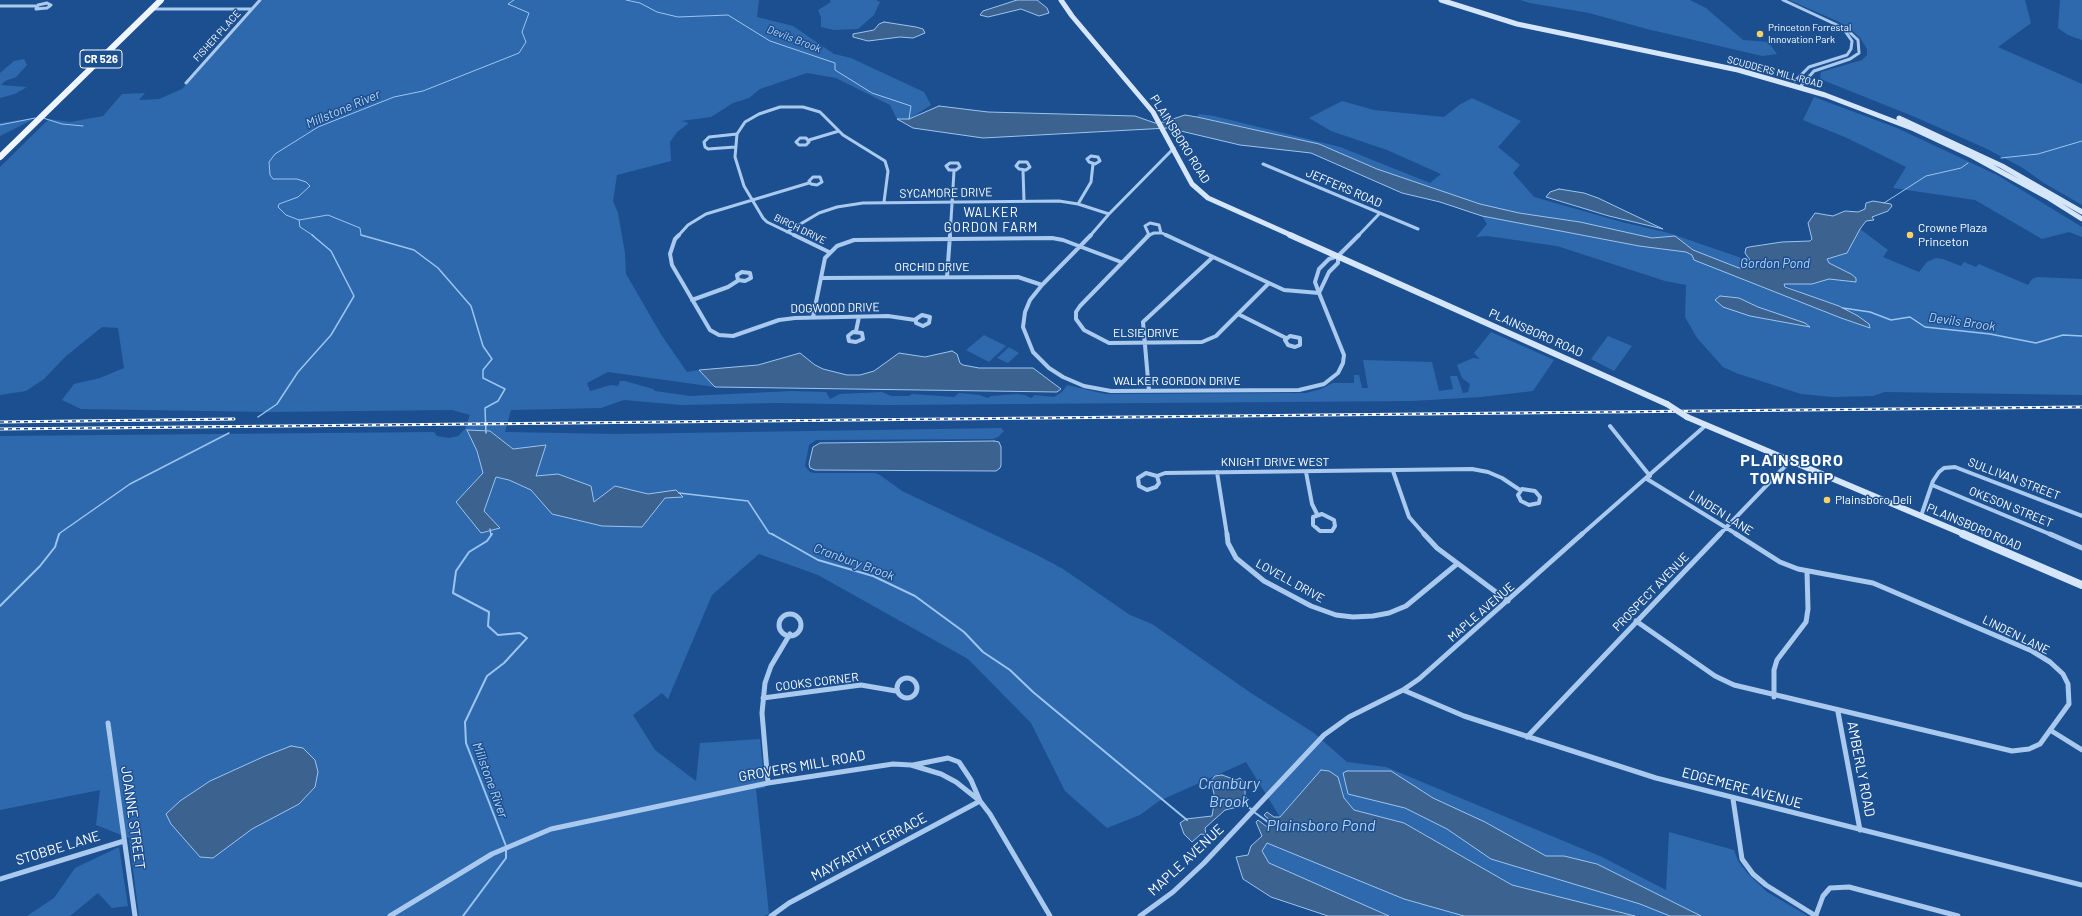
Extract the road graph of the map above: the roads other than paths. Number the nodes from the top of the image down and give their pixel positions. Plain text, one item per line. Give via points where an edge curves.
1 (161, 0) edge
2 (260, 0) edge
3 (1061, 0) edge
4 (1441, 0) edge
5 (1453, 0) edge
6 (1783, 0) edge
7 (0, 6) edge
8 (36, 6) junction
9 (152, 9) junction
10 (252, 9) junction
11 (1822, 17) junction
12 (1795, 81) junction
13 (186, 83) dead end
14 (1802, 85) junction
15 (839, 131) junction
16 (737, 134) junction
17 (809, 140) dead end
18 (735, 147) junction
19 (1174, 148) junction
20 (0, 157) edge
21 (1093, 164) dead end
22 (1264, 164) dead end
23 (1023, 170) dead end
24 (954, 171) dead end
25 (809, 183) dead end
26 (751, 200) junction
27 (1024, 201) junction
28 (884, 202) junction
29 (952, 202) junction
30 (1078, 204) junction
31 (2082, 212) edge
32 (1380, 213) junction
33 (1109, 214) junction
34 (2082, 219) edge
35 (1418, 229) dead end
36 (787, 232) junction
37 (1160, 233) junction
38 (1149, 234) junction
39 (949, 239) junction
40 (1082, 247) junction
41 (829, 252) junction
42 (1338, 256) junction
43 (1213, 257) junction
44 (1121, 262) junction
45 (947, 277) junction
46 (821, 278) junction
47 (739, 280) dead end
48 (1269, 283) junction
49 (1042, 285) junction
50 (1319, 293) junction
51 (692, 300) junction
52 (1238, 314) junction
53 (813, 317) junction
54 (859, 317) junction
55 (916, 320) dead end
56 (856, 331) dead end
57 (1286, 338) dead end
58 (1144, 343) junction
59 (1149, 391) junction
60 (1610, 426) dead end
61 (1705, 426) junction
62 (1790, 461) junction
63 (1394, 471) junction
64 (1217, 472) junction
65 (1306, 472) junction
66 (1157, 476) junction
67 (1648, 477) junction
68 (1932, 486) junction
69 (1520, 490) junction
70 (1317, 514) junction
71 (1921, 516) junction
72 (2082, 516) edge
73 (1726, 529) junction
74 (2082, 548) edge
75 (1458, 564) junction
76 (1807, 571) junction
77 (2082, 585) edge
78 (1508, 602) junction
79 (1636, 621) junction
80 (790, 634) junction
81 (1403, 690) junction
82 (896, 691) junction
83 (1774, 697) junction
84 (763, 698) junction
85 (1838, 712) junction
86 (108, 723) dead end
87 (2050, 730) junction
88 (1527, 738) junction
89 (2082, 750) edge
90 (911, 765) junction
91 (768, 783) junction
92 (1733, 799) junction
93 (980, 801) junction
94 (1860, 830) junction
95 (124, 841) junction
96 (0, 879) edge
97 (2082, 885) edge
98 (135, 916) edge
99 (390, 916) edge
100 (771, 916) edge
101 (1050, 916) edge
102 (1140, 916) edge
103 (1816, 916) edge
104 (1958, 916) edge

1 - 9 main road, CR 526
2 - 10 street, FISHER PLACE
3 - 19 main road, PLAINSBORO ROAD via 1140,95
4 - 14 main road, SCUDDERS MILL ROAD via 1517,24 1709,63
5 - 12 main road, SCUDDERS MILL ROAD via 1525,22 1716,60
6 - 11 street
7 - 8 street
8 - 8 street via 36,9 41,10 51,5 45,3
9 - 10 street
9 - 20 main road, CR 526
10 - 13 street, FISHER PLACE
11 - 12 street via 1850,36 1852,49 1842,57 1807,68
11 - 14 street via 1850,31 1859,43 1859,53 1850,59 1814,71
12 - 14 main road, SCUDDERS MILL ROAD
14 - 31 main road, SCUDDERS MILL ROAD via 1871,107 1959,144
14 - 34 main road, SCUDDERS MILL ROAD via 1940,141 1992,166
15 - 16 street via 828,117 819,111 808,107 789,106 771,109 755,116 745,122
15 - 17 street
15 - 28 street via 886,163 888,171
16 - 18 street, BIRCH DRIVE
16 - 18 street via 710,137 704,142 708,150
18 - 26 street, BIRCH DRIVE via 735,157 742,181
19 - 33 street, WALKER GORDON DRIVE
19 - 42 main road, PLAINSBORO ROAD via 1192,184 1208,198
21 - 30 street via 1091,182
22 - 32 street, JEFFERS ROAD
23 - 27 street
24 - 29 street
25 - 26 street, DOGWOOD DRIVE
26 - 36 street, BIRCH DRIVE via 765,221
26 - 51 street, DOGWOOD DRIVE via 701,216 675,239 670,250 670,261
27 - 29 street, SYCAMORE DRIVE
27 - 30 street, SYCAMORE DRIVE
28 - 29 street, SYCAMORE DRIVE
28 - 36 street, SYCAMORE DRIVE via 857,203 831,208 808,218
29 - 39 street
30 - 33 street, SYCAMORE DRIVE
32 - 35 street, JEFFERS ROAD
32 - 42 street
33 - 40 street, WALKER GORDON DRIVE
36 - 41 street, BIRCH DRIVE
37 - 38 street, ELSIE DRIVE
37 - 38 street, ELSIE DRIVE via 1159,225 1150,222 1145,226
37 - 43 street, ELSIE DRIVE
38 - 44 street, ELSIE DRIVE
39 - 40 street via 1049,238 1061,239
39 - 41 street via 857,240 839,245
39 - 45 street
40 - 44 street
40 - 49 street, WALKER GORDON DRIVE
41 - 46 street via 824,260
42 - 50 street via 1338,263 1329,272
42 - 50 street, WALKER GORDON DRIVE via 1329,259 1318,272 1315,282
42 - 61 main road, PLAINSBORO ROAD, bridge via 1667,404
43 - 48 street, ELSIE DRIVE
43 - 58 street via 1145,320
44 - 58 street, ELSIE DRIVE via 1078,308 1076,320 1084,330 1104,342
45 - 46 street, ORCHID DRIVE
45 - 49 street, ORCHID DRIVE via 1018,277
46 - 53 street
47 - 51 street via 728,287
48 - 50 street, ELSIE DRIVE via 1288,291
48 - 52 street, ELSIE DRIVE
49 - 59 street, WALKER GORDON DRIVE via 1028,305 1023,327 1030,348 1042,363 1063,377 1084,386 1116,391
50 - 59 street, WALKER GORDON DRIVE via 1344,355 1340,370 1328,382 1315,388 1299,390
51 - 53 street, DOGWOOD DRIVE via 711,331 723,336 737,335 783,319
52 - 57 street
52 - 58 street, ELSIE DRIVE via 1214,337 1204,342
53 - 54 street, DOGWOOD DRIVE
54 - 55 street, DOGWOOD DRIVE
54 - 56 street
58 - 59 street
60 - 67 street, LINDEN LANE
61 - 62 main road, PLAINSBORO ROAD
61 - 67 street, MAPLE AVENUE
62 - 71 main road, PLAINSBORO ROAD
62 - 73 street, PROSPECT AVENUE
63 - 65 street, KNIGHT DRIVE WEST
63 - 69 street, KNIGHT DRIVE WEST via 1472,469 1502,478
63 - 75 street via 1409,517 1437,548
64 - 65 street, KNIGHT DRIVE WEST
64 - 66 street, KNIGHT DRIVE WEST via 1165,473
64 - 75 street, LOVELL DRIVE via 1228,544 1236,558 1264,581 1311,606 1336,615 1354,617 1389,613 1406,606
65 - 70 street via 1312,504
66 - 66 street via 1142,474 1138,478 1138,484 1143,488 1154,489 1159,483
67 - 73 street, LINDEN LANE
67 - 78 street, MAPLE AVENUE
68 - 71 street, SULLIVAN STREET
68 - 72 street, SULLIVAN STREET via 1939,472 1944,468 1955,467
68 - 74 street, OKESON STREET
69 - 69 street via 1518,495 1521,501 1532,505 1539,503 1540,497 1535,491 1525,488
70 - 70 street via 1312,520 1316,529 1327,532 1334,528 1335,522 1331,517
71 - 77 main road, PLAINSBORO ROAD
73 - 76 street, LINDEN LANE via 1780,562
73 - 79 street, PROSPECT AVENUE
75 - 78 street
76 - 83 street via 1806,622 1777,660 1774,670
76 - 87 street, LINDEN LANE via 1885,587 2032,651 2050,662 2063,674 2068,684 2069,704
78 - 81 street, MAPLE AVENUE via 1432,669
79 - 83 street, LINDEN LANE via 1715,676 1734,685
79 - 88 street, PROSPECT AVENUE
80 - 80 street via 797,631 801,625 800,619 795,615 784,617 778,626 783,633
80 - 84 street via 771,666
81 - 88 street, EDGEMERE AVENUE via 1449,710
81 - 102 street, MAPLE AVENUE via 1364,709 1324,735 1193,874
82 - 82 street via 899,696 910,698 917,691 917,685 913,680 906,679 899,682
82 - 84 street, COOKS CORNER via 845,686
83 - 85 street, LINDEN LANE
84 - 91 street
85 - 87 street, LINDEN LANE via 2012,751 2029,749 2040,744
85 - 94 street, AMBERLY ROAD
86 - 95 street, JOANNE STREET
87 - 89 street
88 - 92 street, EDGEMERE AVENUE
90 - 91 street, GROVERS MILL ROAD via 878,765
90 - 93 street, GROVERS MILL ROAD via 941,774
90 - 93 street via 948,758 959,762 971,780
91 - 99 street, GROVERS MILL ROAD via 577,822 522,840 463,870
92 - 94 street, EDGEMERE AVENUE
92 - 103 street via 1742,860 1766,885
93 - 100 street, MAYFARTH TERRACE via 789,903
93 - 101 street, GROVERS MILL ROAD
94 - 97 street, EDGEMERE AVENUE
95 - 96 street, STOBBE LANE
95 - 98 street, JOANNE STREET
103 - 104 street via 1823,896 1830,888 1838,887 1849,887

